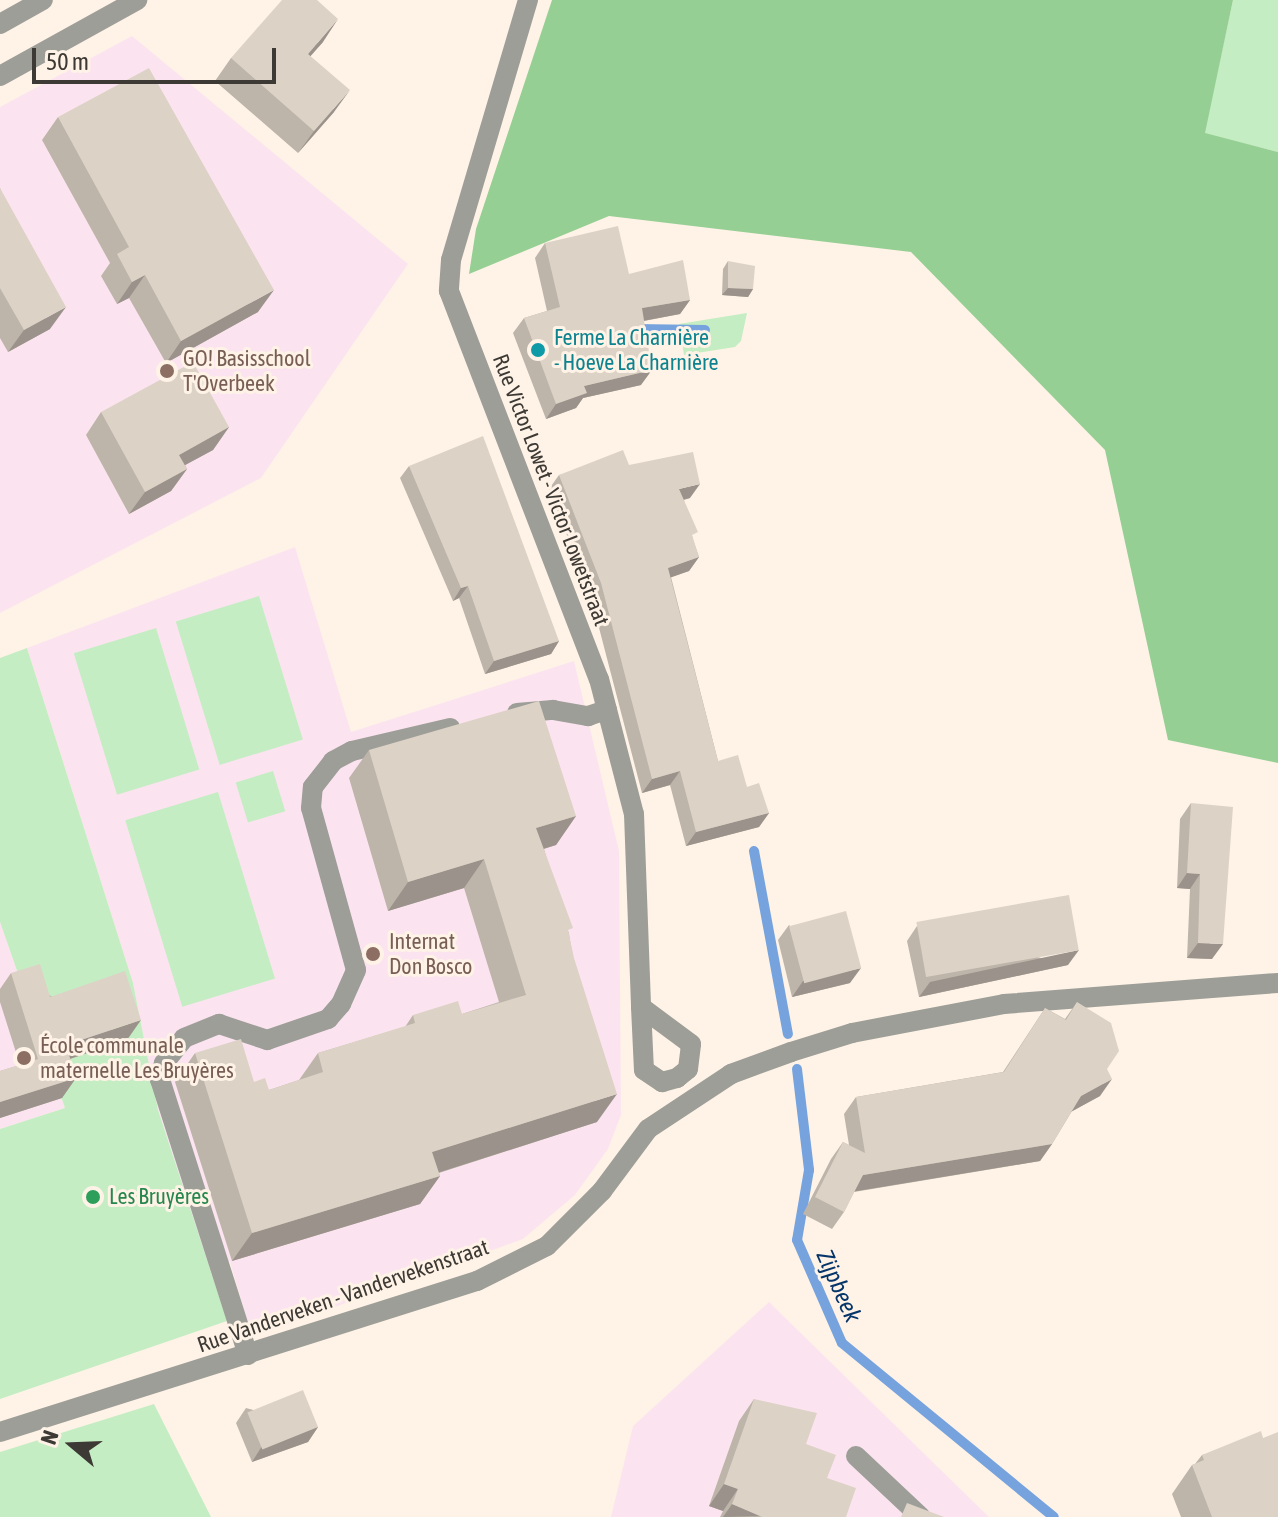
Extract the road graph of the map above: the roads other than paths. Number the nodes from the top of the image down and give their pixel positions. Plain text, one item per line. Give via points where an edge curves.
1 (43, 0) edge
2 (137, 0) edge
3 (528, 0) edge
4 (0, 24) edge
5 (0, 76) edge
6 (607, 710) junction
7 (497, 716) edge
8 (468, 723) edge
9 (1278, 983) edge
10 (641, 1007) dead end
11 (248, 1355) junction
12 (0, 1432) edge
13 (856, 1456) dead end
14 (921, 1517) edge

1 - 4 street
2 - 5 street
3 - 6 street, Rue Victor Lowet - Victor Lowetstraat via 451,260 449,291
6 - 7 street via 588,716 553,710
6 - 10 street, Rue Victor Lowet - Victor Lowetstraat via 634,814
8 - 11 street via 352,751 333,761 313,787 311,808 356,970 351,988 328,1019 267,1040 219,1024 184,1038 164,1063 160,1080
9 - 11 street, Rue Vanderveken - Vandervekenstraat via 1004,1004 852,1033 731,1074 648,1129 602,1191 547,1246 477,1281
11 - 12 street, Rue Vanderveken - Vandervekenstraat
13 - 14 street

